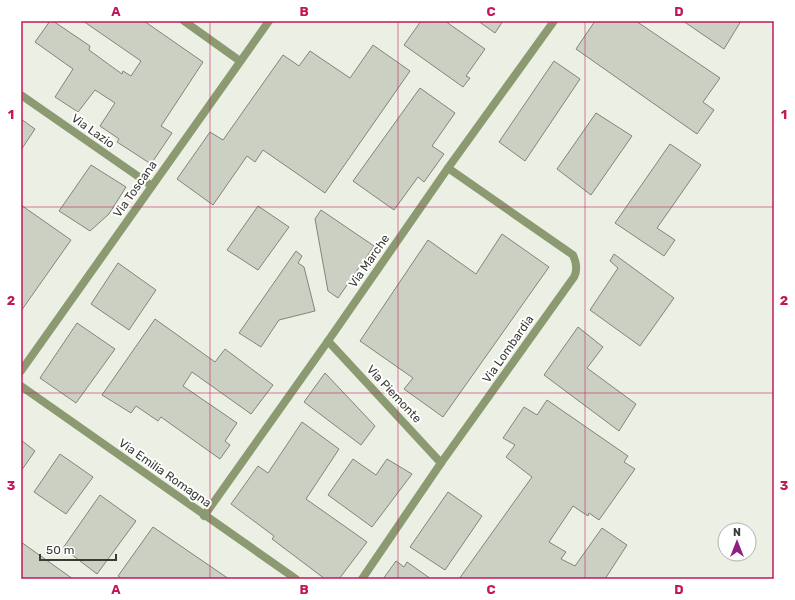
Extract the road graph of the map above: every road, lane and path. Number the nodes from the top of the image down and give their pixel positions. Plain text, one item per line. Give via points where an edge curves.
1 (184, 21) edge
2 (269, 21) edge
3 (554, 21) edge
4 (240, 61) junction
5 (21, 95) edge
6 (448, 168) junction
7 (152, 186) junction
8 (328, 341) junction
9 (21, 371) edge
10 (21, 386) edge
11 (442, 464) junction
12 (204, 516) junction
13 (296, 579) edge
14 (362, 579) edge

1 - 4 street
2 - 4 street, Via Toscana
3 - 6 street, Via Marche
4 - 7 street, Via Toscana
5 - 7 street, Via Lazio
6 - 8 street, Via Marche
6 - 11 street, Via Lombardia via 573,255 577,270
7 - 9 street, Via Toscana
8 - 11 street, Via Piemonte
8 - 12 street, Via Marche
10 - 12 street, Via Emilia Romagna
11 - 14 street, Via Lombardia
12 - 13 street, Via Emilia Romagna

